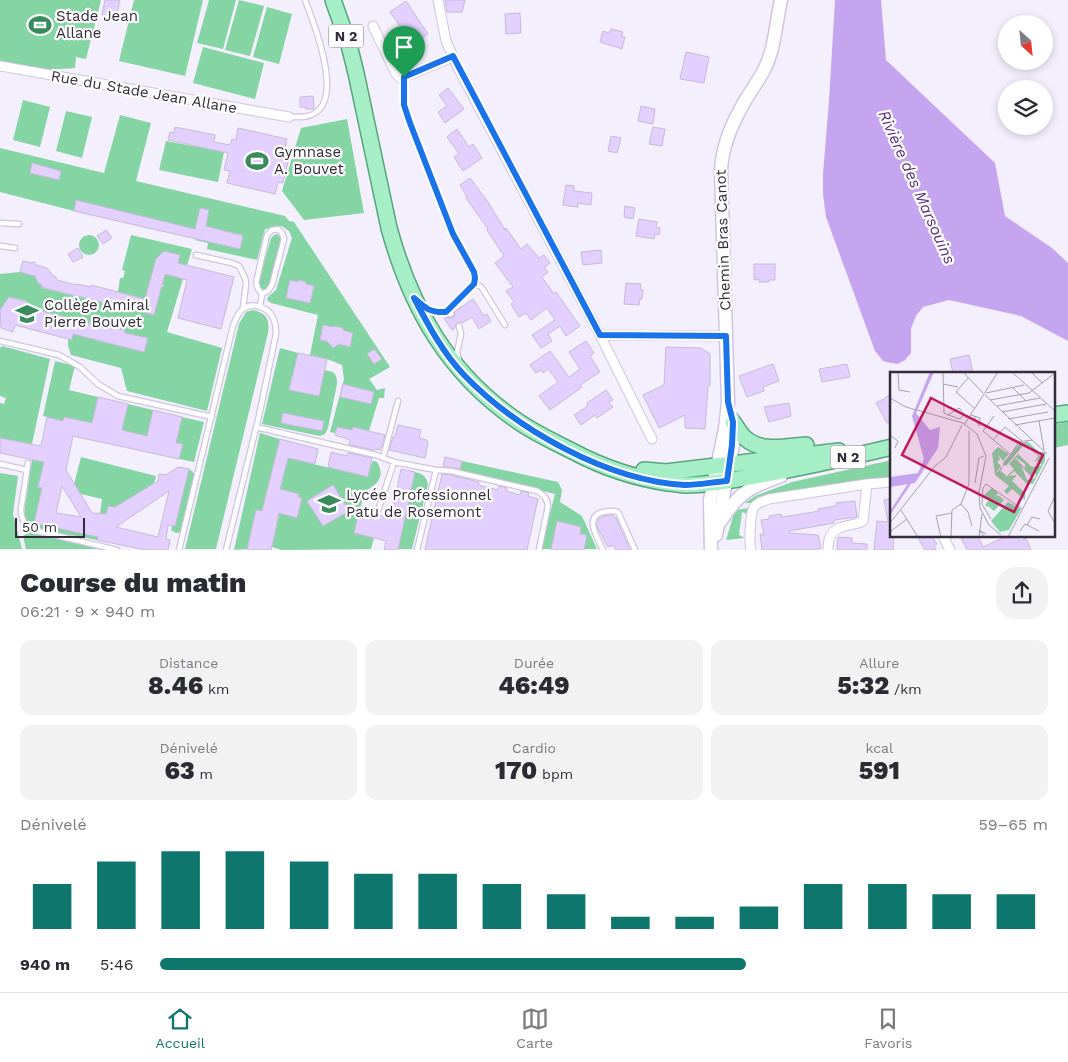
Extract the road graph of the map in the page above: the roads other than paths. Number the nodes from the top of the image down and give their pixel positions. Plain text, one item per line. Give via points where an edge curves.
1 (305, 0) edge
2 (333, 0) edge
3 (438, 0) edge
4 (781, 0) edge
5 (374, 26) dead end
6 (453, 56) junction
7 (0, 66) edge
8 (404, 77) junction
9 (289, 117) joint
10 (0, 222) edge
11 (19, 224) dead end
12 (0, 246) edge
13 (15, 248) dead end
14 (196, 256) dead end
15 (474, 284) junction
16 (262, 294) junction
17 (414, 298) junction
18 (260, 307) junction
19 (243, 308) junction
20 (506, 325) dead end
21 (459, 326) dead end
22 (600, 335) junction
23 (726, 336) junction
24 (0, 341) edge
25 (463, 374) junction
26 (398, 401) dead end
27 (728, 402) junction
28 (212, 417) junction
29 (733, 422) junction
30 (256, 427) junction
31 (652, 439) dead end
32 (890, 446) edge
33 (890, 446) edge
34 (852, 449) junction
35 (383, 458) junction
36 (586, 458) junction
37 (394, 462) junction
38 (28, 463) dead end
39 (0, 464) edge
40 (723, 465) junction
41 (804, 467) junction
42 (27, 470) junction
43 (436, 470) junction
44 (720, 482) junction
45 (890, 482) edge
46 (867, 484) junction
47 (379, 508) dead end
48 (719, 526) junction
49 (944, 537) edge
50 (117, 550) edge
51 (179, 550) edge
52 (226, 550) edge
53 (417, 550) edge
54 (539, 550) edge
55 (603, 550) edge
56 (635, 550) edge
57 (712, 550) edge
58 (751, 550) edge
59 (828, 550) edge
60 (950, 550) edge

1 - 9 lane via 325,63 328,86 324,104 316,113
2 - 17 main road, N 2 via 356,73 389,228
3 - 6 street via 446,41
4 - 23 street, Chemin Bras Canot via 768,59 737,114 722,158
5 - 8 street via 395,72 400,78
6 - 8 street
6 - 22 street
7 - 9 street, Rue du Stade Jean Allane
8 - 15 lane via 404,105 453,234 474,272
10 - 11 lane
12 - 13 lane
14 - 19 lane via 239,266 246,284
15 - 17 lane via 448,313 424,308
15 - 20 lane via 482,288
16 - 16 lane via 256,283 268,235 278,229 284,239 272,286
16 - 18 lane
17 - 25 main road, N 2 via 437,339
18 - 19 lane
18 - 30 lane via 273,317 276,334
19 - 28 lane via 233,326
21 - 25 lane via 461,334 457,352
22 - 23 street
22 - 31 street
23 - 27 street, Chemin Bras Canot
24 - 28 lane via 59,355 118,396
25 - 36 main road, N 2 via 519,422
26 - 35 lane
27 - 29 street, Chemin Bras Canot
27 - 40 street, Chemin Bras Canot
28 - 51 lane
29 - 34 main road via 745,439 759,446 821,444
29 - 40 street, Chemin Bras Canot via 732,445
30 - 35 lane
30 - 52 lane
32 - 34 main road, N 2
33 - 41 main road, N 2
34 - 40 main road, N 2
35 - 37 lane
36 - 40 main road, N 2 via 646,471 666,472
36 - 44 main road, N 2 via 616,471 651,480 686,485
37 - 43 lane
37 - 47 lane
38 - 42 lane
39 - 42 lane
40 - 44 street
41 - 44 main road, N 2
41 - 48 street via 746,491 735,501
42 - 50 lane via 21,509 23,523 27,527
43 - 53 lane
43 - 54 lane via 544,495 548,506
44 - 48 street
44 - 57 street via 710,500
45 - 46 street
46 - 58 street via 759,503 753,510
46 - 59 street via 863,521 836,530 830,536
48 - 57 street
49 - 60 street
55 - 56 lane via 592,524 593,518 599,513 615,510

